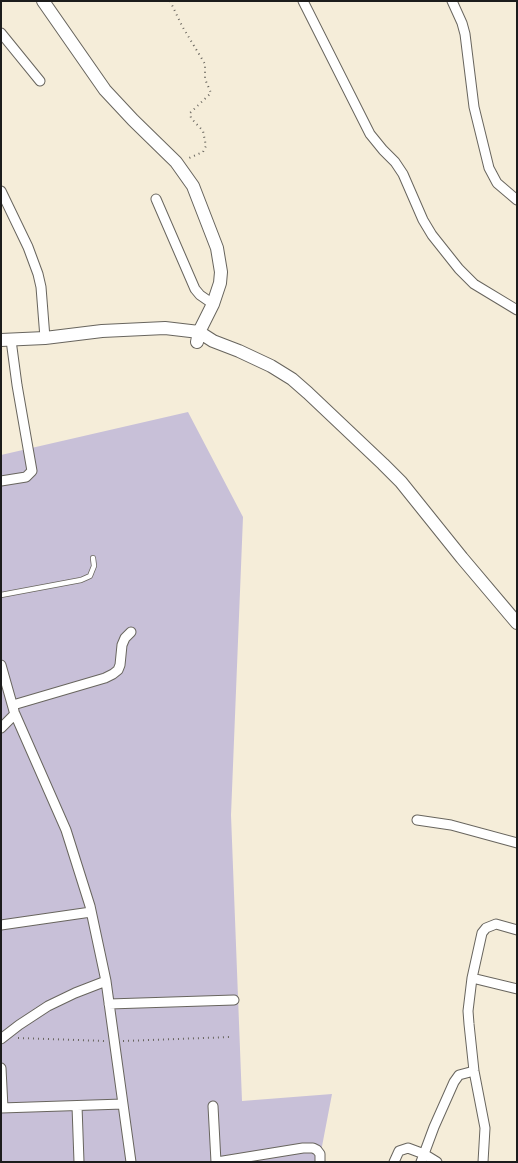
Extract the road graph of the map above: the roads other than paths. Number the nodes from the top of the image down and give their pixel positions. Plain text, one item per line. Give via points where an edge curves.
1 (43, 1) edge
2 (303, 1) edge
3 (452, 1) edge
4 (1, 34) edge
5 (40, 81) dead end
6 (1, 191) edge
7 (156, 199) dead end
8 (517, 200) edge
9 (214, 304) junction
10 (517, 310) edge
11 (198, 337) junction
12 (45, 338) junction
13 (6, 344) edge
14 (1, 482) edge
15 (93, 558) dead end
16 (1, 595) edge
17 (517, 623) edge
18 (130, 632) dead end
19 (1, 665) edge
20 (10, 703) edge
21 (1, 728) edge
22 (417, 820) dead end
23 (517, 843) edge
24 (91, 912) junction
25 (1, 926) edge
26 (517, 930) edge
27 (472, 978) junction
28 (106, 982) junction
29 (517, 989) edge
30 (234, 1000) dead end
31 (109, 1004) junction
32 (3, 1038) edge
33 (1, 1068) edge
34 (474, 1071) junction
35 (123, 1104) junction
36 (77, 1106) junction
37 (213, 1106) dead end
38 (2, 1108) edge
39 (422, 1158) edge
40 (79, 1162) edge
41 (131, 1162) edge
42 (216, 1162) edge
43 (320, 1162) edge
44 (394, 1162) edge
45 (437, 1162) edge
46 (483, 1162) edge

1 - 9 street via 105,90 179,166 193,186 217,248 221,272
2 - 10 street via 370,134 396,162 432,235 474,284
3 - 8 street via 465,34 473,101 489,168 497,183
4 - 5 street
6 - 12 street via 38,274
7 - 9 street via 195,289
9 - 11 street
11 - 12 street via 156,328
11 - 13 street via 141,335
11 - 17 street via 271,366 308,393 401,482
12 - 13 street
13 - 14 street via 17,385 32,471 26,477
15 - 16 lane via 90,576 81,580
18 - 20 street via 122,645 118,670 113,674
19 - 20 street
20 - 21 street
20 - 24 street via 66,830
22 - 23 street via 451,825
24 - 25 street
24 - 28 street
26 - 27 street via 496,924 486,928 482,933
27 - 29 street
27 - 34 street via 468,1011
28 - 31 street
28 - 32 street via 48,1006
30 - 31 street
31 - 35 street
33 - 38 street
34 - 39 street via 459,1075 454,1082
34 - 46 street via 486,1128
35 - 36 street
35 - 41 street
36 - 38 street
36 - 40 street
37 - 42 street
39 - 44 street via 408,1148 399,1151
39 - 45 street
42 - 43 street via 303,1148 318,1150

